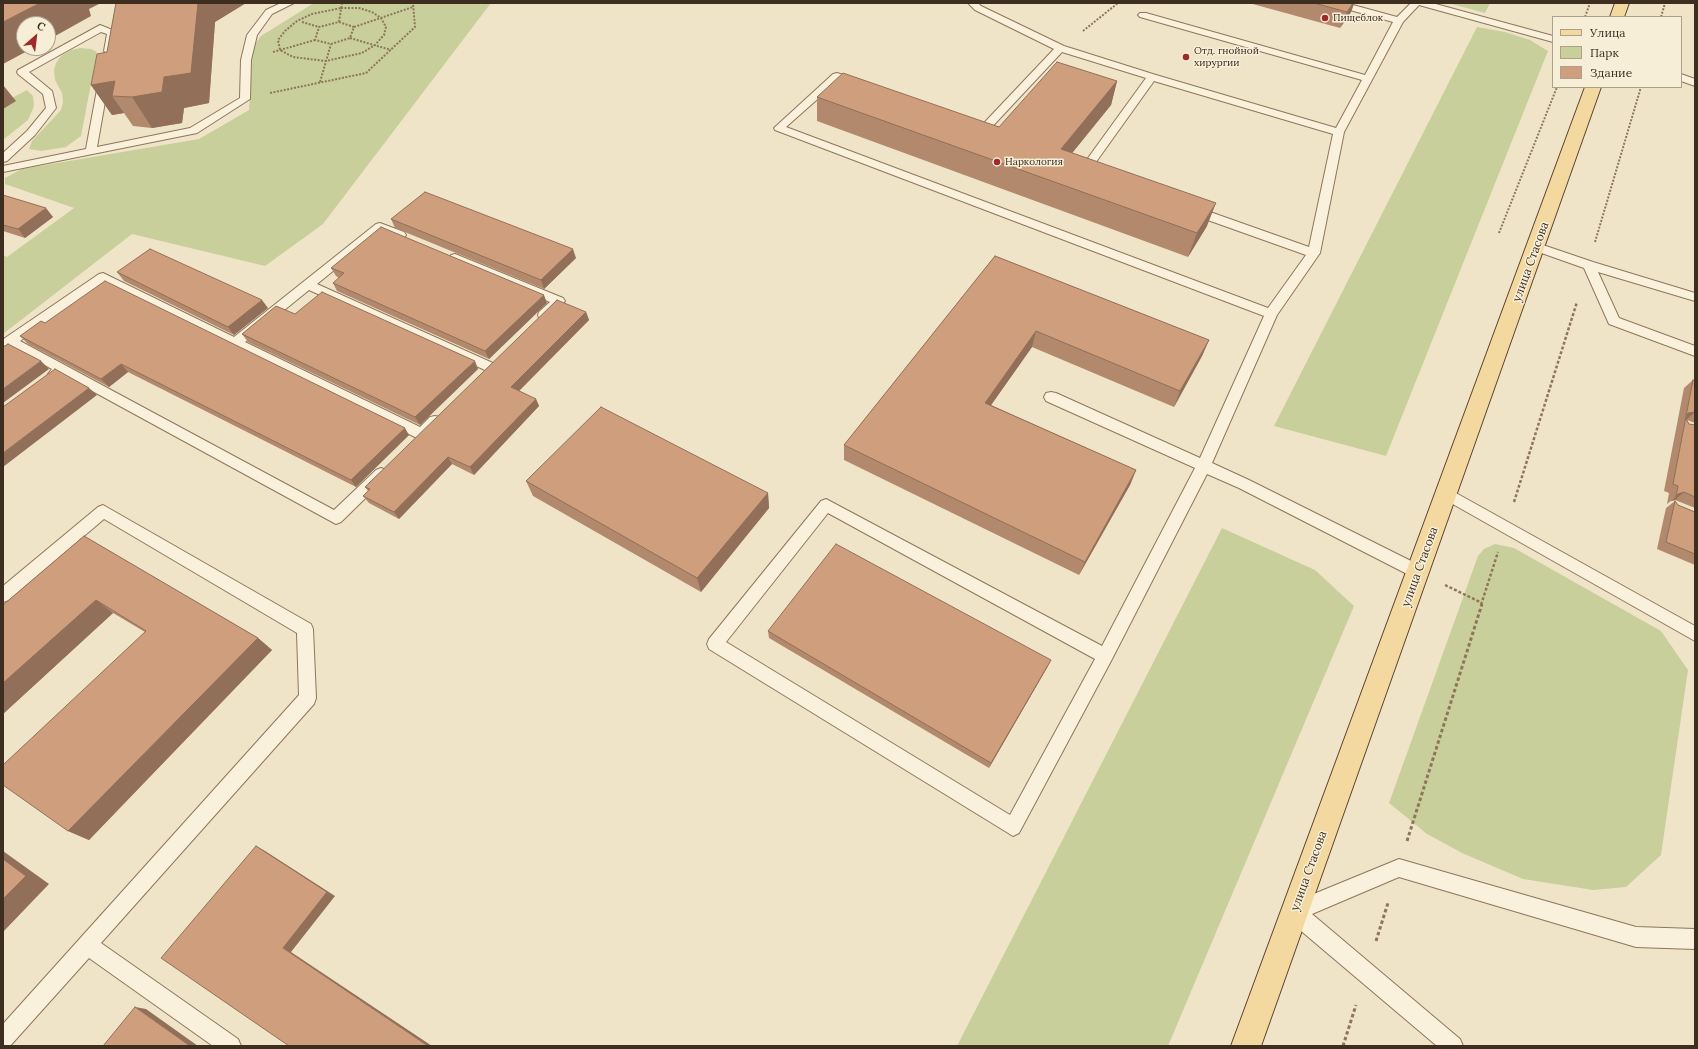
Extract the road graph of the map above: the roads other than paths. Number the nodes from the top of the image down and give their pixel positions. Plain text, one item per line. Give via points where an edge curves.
1 (289, 3) edge
2 (974, 3) edge
3 (1416, 3) edge
4 (1421, 3) edge
5 (1622, 3) edge
6 (1353, 8) dead end
7 (1143, 15) dead end
8 (1617, 16) edge
9 (1399, 21) junction
10 (1552, 39) edge
11 (1060, 48) junction
12 (1682, 77) edge
13 (1152, 78) junction
14 (1368, 80) junction
15 (1695, 83) edge
16 (871, 88) edge
17 (1593, 88) edge
18 (964, 120) edge
19 (1339, 132) junction
20 (92, 151) junction
21 (3, 159) edge
22 (3, 169) edge
23 (1098, 176) edge
24 (1179, 205) edge
25 (409, 239) edge
26 (1537, 246) junction
27 (1314, 253) junction
28 (444, 254) edge
29 (1589, 265) junction
30 (308, 285) junction
31 (1695, 297) edge
32 (1271, 314) junction
33 (536, 323) edge
34 (7, 344) edge
35 (235, 344) junction
36 (1695, 351) edge
37 (502, 356) edge
38 (490, 367) junction
39 (62, 369) junction
40 (479, 378) edge
41 (44, 382) edge
42 (1051, 397) dead end
43 (444, 412) edge
44 (422, 434) junction
45 (411, 444) edge
46 (390, 466) edge
47 (1204, 466) junction
48 (1447, 494) junction
49 (1418, 572) junction
50 (3, 595) edge
51 (1695, 634) edge
52 (1104, 656) junction
53 (1294, 912) junction
54 (1695, 939) edge
55 (87, 945) junction
56 (3, 1039) edge
57 (231, 1046) edge
58 (1246, 1046) edge
59 (1453, 1046) edge

1 - 20 lane via 270,12 252,35 246,60 245,99 193,131
2 - 11 lane via 978,8
3 - 9 lane
4 - 10 lane
5 - 8 main road
6 - 9 lane
7 - 14 lane
9 - 14 lane
11 - 13 lane
11 - 18 lane via 986,127
12 - 15 lane
13 - 19 lane
13 - 23 lane via 1084,171
14 - 19 lane
16 - 32 lane via 837,76 779,128
17 - 26 main road, улица Стасова
19 - 27 lane
20 - 21 lane via 112,33 100,28 22,72 48,93 51,108 31,133
20 - 22 lane
24 - 27 lane
25 - 30 lane via 380,227
26 - 29 lane
26 - 48 main road, улица Стасова
27 - 32 lane
28 - 33 lane via 559,301
29 - 31 lane
29 - 36 lane via 1614,321
30 - 35 lane
30 - 38 lane
32 - 47 lane
34 - 35 lane via 102,277
34 - 39 lane
35 - 44 lane
37 - 38 lane
38 - 40 lane
39 - 41 lane
39 - 46 lane via 336,518
42 - 47 lane
43 - 44 lane
44 - 45 lane
47 - 49 lane
47 - 52 lane
48 - 49 main road, улица Стасова
48 - 51 lane
49 - 53 main road, улица Стасова
50 - 55 lane via 103,511 305,629 308,698
52 - 52 lane via 1013,827 714,644 826,505
53 - 54 lane via 1399,868 1636,937
53 - 58 main road, улица Стасова
53 - 59 lane
55 - 56 lane
55 - 57 lane

